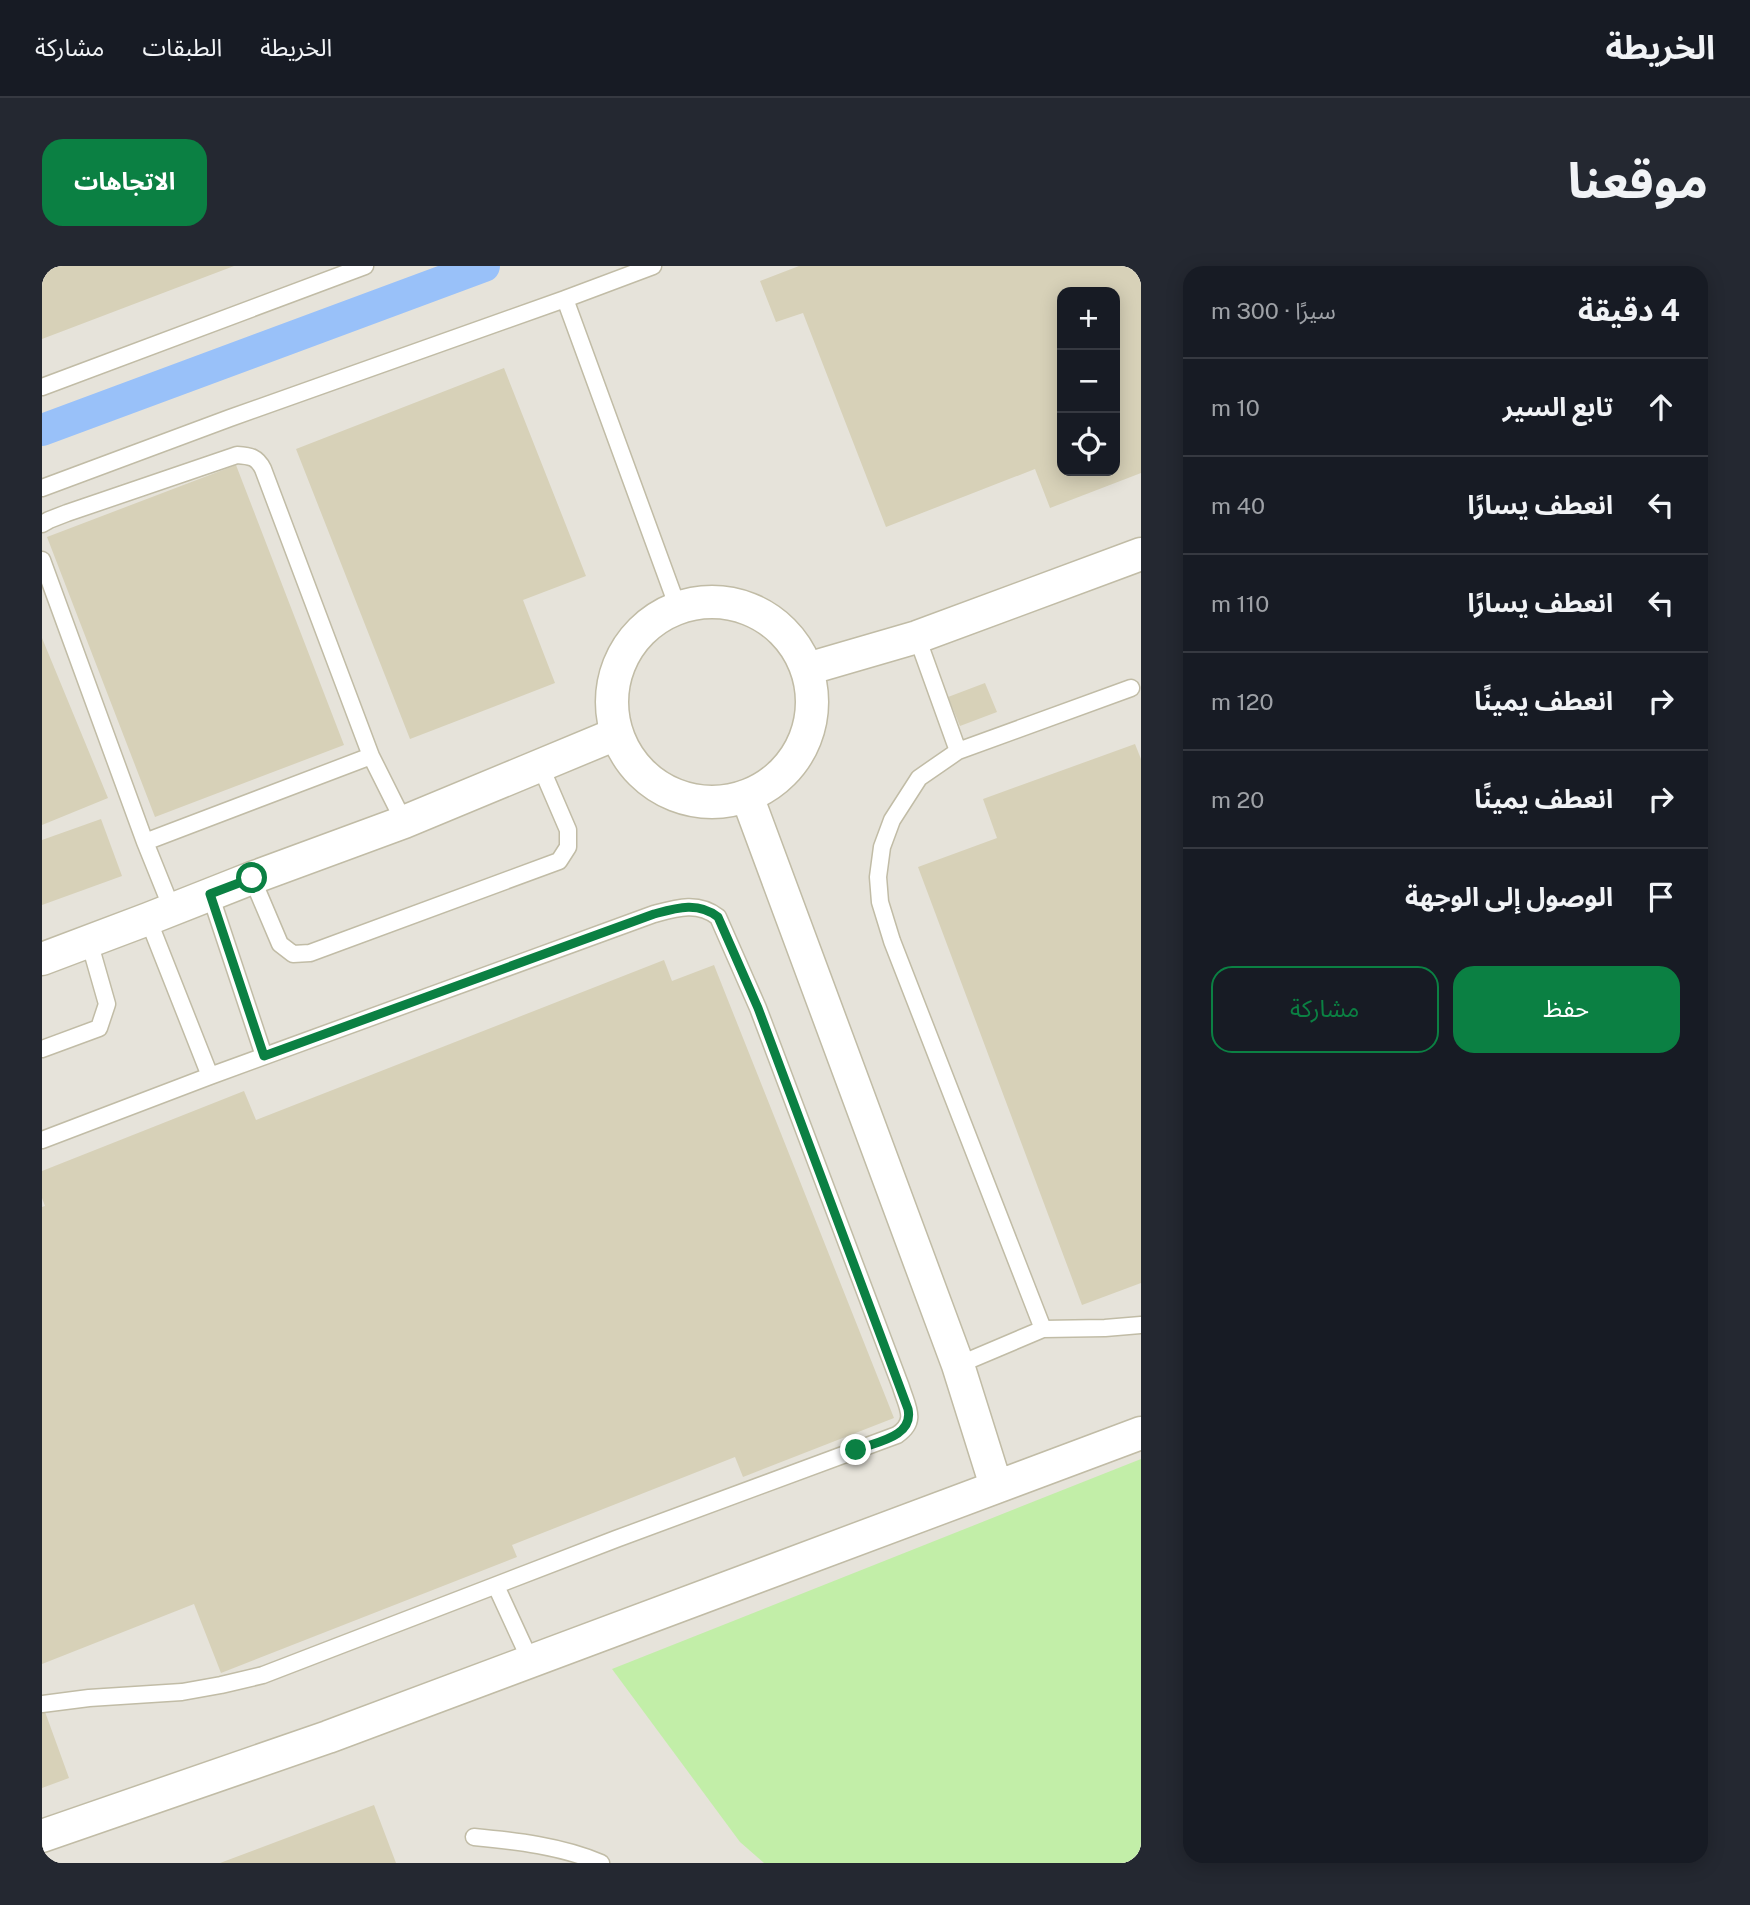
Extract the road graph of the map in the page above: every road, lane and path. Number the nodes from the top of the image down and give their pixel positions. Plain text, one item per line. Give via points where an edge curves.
1 (365, 266) edge
2 (653, 266) edge
3 (565, 299) junction
4 (42, 387) edge
5 (42, 488) edge
6 (42, 524) edge
7 (1141, 554) edge
8 (42, 560) edge
9 (678, 608) junction
10 (917, 637) junction
11 (807, 669) junction
12 (1131, 688) dead end
13 (616, 734) junction
14 (958, 751) junction
15 (371, 756) junction
16 (540, 765) junction
17 (747, 796) junction
18 (404, 822) junction
19 (145, 842) junction
20 (252, 878) junction
21 (210, 894) junction
22 (160, 914) junction
23 (89, 942) junction
24 (42, 959) edge
25 (42, 1049) edge
26 (264, 1056) junction
27 (210, 1076) junction
28 (42, 1140) edge
29 (1141, 1325) edge
30 (1042, 1329) junction
31 (958, 1365) junction
32 (1141, 1433) edge
33 (996, 1486) junction
34 (496, 1586) junction
35 (531, 1662) junction
36 (42, 1704) edge
37 (42, 1836) edge
38 (474, 1837) dead end
39 (546, 1855) edge
40 (601, 1863) edge

1 - 4 lane
2 - 3 lane
3 - 5 lane
3 - 9 lane
6 - 15 lane via 237,455 258,460
7 - 10 street
8 - 19 lane
9 - 11 street via 709,602 750,610 792,641
9 - 13 street via 650,622 629,645 615,673 611,704
10 - 11 street
10 - 14 lane
11 - 17 street via 811,720 803,745 780,775
12 - 14 lane
13 - 16 street
13 - 17 street via 626,755 658,788 702,802
14 - 30 lane via 919,778 892,820 882,847 880,902
15 - 18 lane
15 - 19 lane
16 - 18 street
16 - 20 lane via 568,830 568,847 559,861 310,953 293,954 280,944
17 - 31 street
18 - 20 street
19 - 22 lane
20 - 21 street
21 - 22 street
21 - 26 lane
22 - 23 street
22 - 27 lane
23 - 24 street
23 - 25 lane via 107,1004 99,1028
26 - 27 lane
26 - 34 lane via 668,910 709,910 718,917 733,949 901,1387 909,1422 897,1435
27 - 28 lane
29 - 30 lane
30 - 31 lane
31 - 33 street
32 - 33 street
33 - 35 street
34 - 35 lane
34 - 36 lane via 263,1675 182,1692
35 - 37 street
38 - 39 lane via 513,1841
39 - 40 lane

